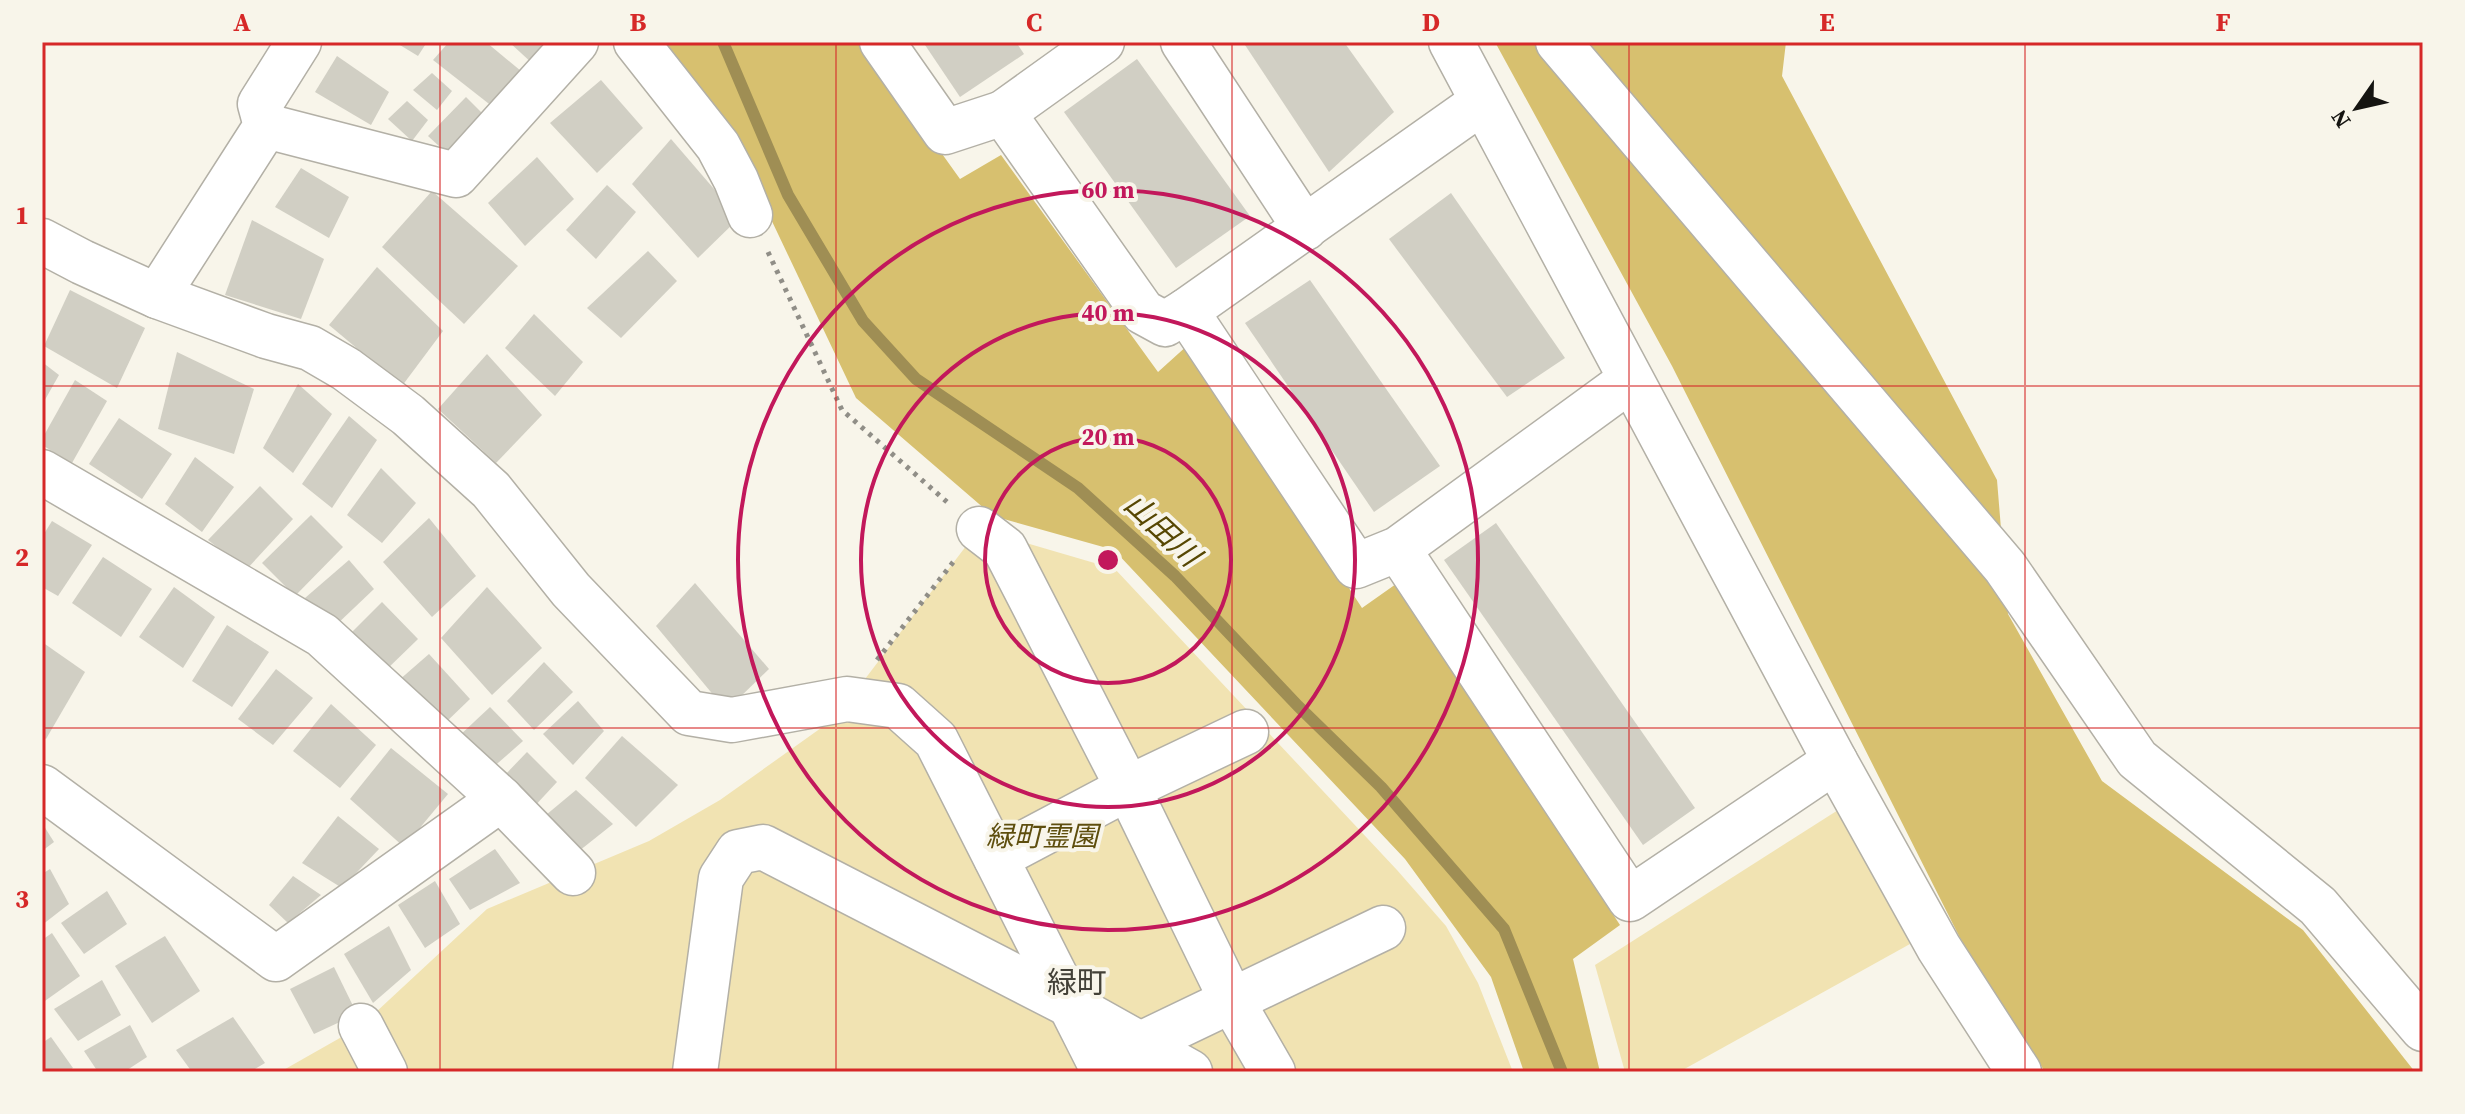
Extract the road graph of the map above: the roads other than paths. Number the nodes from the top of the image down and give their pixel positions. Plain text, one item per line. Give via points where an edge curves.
1 (299, 42) edge
2 (576, 42) edge
3 (636, 42) edge
4 (882, 42) edge
5 (1102, 42) edge
6 (1183, 42) edge
7 (1451, 42) edge
8 (1558, 42) edge
9 (1482, 102) junction
10 (1003, 113) junction
11 (266, 126) junction
12 (750, 215) road end
13 (1305, 228) junction
14 (42, 241) edge
15 (157, 296) junction
16 (1186, 311) junction
17 (1630, 380) junction
18 (42, 472) edge
19 (979, 529) road end
20 (1398, 549) junction
21 (1246, 732) dead end
22 (1835, 761) junction
23 (42, 787) edge
24 (1128, 788) junction
25 (501, 799) junction
26 (996, 858) junction
27 (573, 873) dead end
28 (1383, 928) dead end
29 (1232, 1001) junction
30 (1070, 1005) junction
31 (361, 1026) dead end
32 (2423, 1029) edge
33 (1142, 1045) junction
34 (1095, 1069) edge
35 (385, 1072) edge
36 (695, 1072) edge
37 (1190, 1072) edge
38 (1273, 1072) edge
39 (2019, 1072) edge

1 - 11 street via 260,104
2 - 11 street via 456,175
3 - 12 street via 718,146
4 - 10 street via 945,132
5 - 10 street
6 - 13 street
7 - 9 street
8 - 32 street via 2005,567 2137,759 2318,906
9 - 13 street
9 - 17 street
10 - 16 street via 1143,312 1165,324
11 - 15 street
13 - 16 street
14 - 15 street
15 - 26 street via 310,348 408,415 491,490 571,590 689,713 732,720 847,699 898,706 936,740
16 - 20 street via 1356,566
17 - 20 street
17 - 22 street
18 - 25 street via 322,635
19 - 24 street via 1005,549
20 - 22 street via 1630,899
21 - 24 street
22 - 39 street via 1939,948
23 - 25 street via 276,959
24 - 26 street
24 - 29 street
25 - 27 street
26 - 30 street
28 - 29 street
29 - 33 street
29 - 38 street
30 - 33 street
30 - 34 street
30 - 36 street via 763,847 751,849 738,852 721,878
31 - 35 street
33 - 34 street
33 - 37 street

